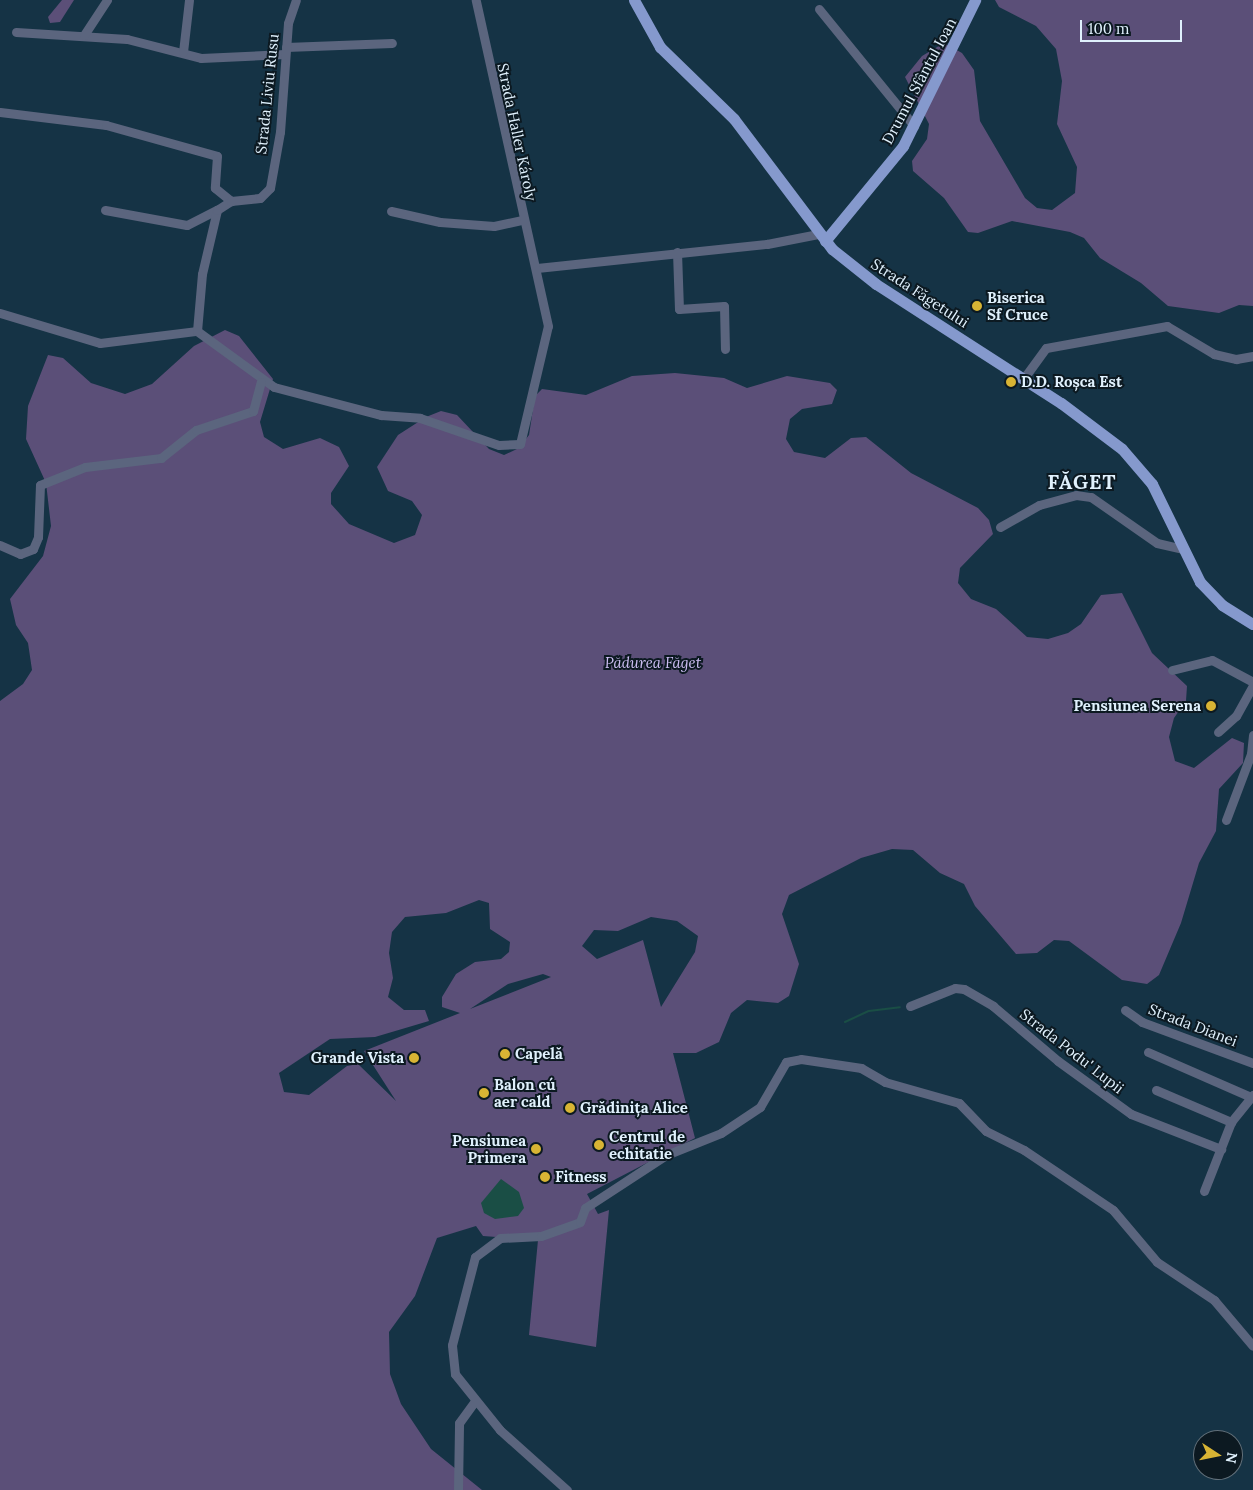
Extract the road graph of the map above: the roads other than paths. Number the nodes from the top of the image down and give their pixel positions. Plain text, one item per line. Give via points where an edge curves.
1 (107, 0) edge
2 (189, 0) edge
3 (296, 0) edge
4 (476, 0) edge
5 (634, 0) edge
6 (975, 0) edge
7 (819, 9) dead end
8 (16, 32) dead end
9 (84, 35) junction
10 (392, 43) dead end
11 (286, 50) junction
12 (182, 52) junction
13 (0, 112) edge
14 (914, 126) junction
15 (231, 201) junction
16 (105, 210) dead end
17 (217, 210) junction
18 (391, 211) dead end
19 (522, 220) junction
20 (822, 238) junction
21 (677, 252) junction
22 (537, 268) junction
23 (0, 313) edge
24 (197, 332) junction
25 (725, 349) dead end
26 (1253, 356) edge
27 (1024, 378) junction
28 (261, 382) junction
29 (1000, 527) dead end
30 (0, 545) edge
31 (1182, 549) junction
32 (1253, 624) edge
33 (1172, 670) dead end
34 (1253, 683) edge
35 (1218, 732) dead end
36 (1253, 735) edge
37 (1226, 820) dead end
38 (910, 1006) dead end
39 (1125, 1010) dead end
40 (1148, 1052) dead end
41 (1253, 1063) edge
42 (1156, 1090) dead end
43 (1252, 1096) edge
44 (1231, 1122) junction
45 (1221, 1150) junction
46 (1204, 1191) dead end
47 (1253, 1346) edge
48 (475, 1401) junction
49 (565, 1489) edge
50 (458, 1490) edge

1 - 9 street
2 - 12 street
3 - 11 street, Strada Liviu Rusu via 288,23
4 - 19 street, Strada Haller Károly
5 - 20 main road, Strada Făgetului via 660,47 734,119
6 - 14 main road, Drumul Sfântul Ioan
7 - 14 street
8 - 9 street
9 - 12 street
10 - 11 street
11 - 12 street via 201,58
11 - 15 street, Strada Liviu Rusu via 280,132 270,188 260,198
13 - 15 street via 106,125 217,156 215,188
14 - 20 main road, Drumul Sfântul Ioan via 888,168
15 - 17 street, Strada Liviu Rusu
16 - 17 street, Strada Liviu Rusu via 186,225
17 - 24 street via 202,274
18 - 19 street via 431,220 485,225
19 - 22 street, Strada Haller Károly
20 - 21 street
20 - 27 main road, Strada Făgetului via 876,284
21 - 22 street
21 - 25 street via 679,309 724,306
22 - 28 street, Strada Haller Károly via 548,326 520,444 500,445 420,418 381,415
23 - 24 street via 100,343
24 - 28 street
26 - 27 street via 1236,359 1214,354 1168,326 1046,348
27 - 31 main road, Strada Făgetului via 1105,435 1137,464 1157,493
28 - 30 street via 254,411 196,430 161,458 85,467 40,484 38,537 33,549 20,554
29 - 31 street via 1040,505 1076,495 1091,497 1157,543
31 - 32 main road, Strada Făgetului via 1211,595
33 - 34 street via 1212,660
34 - 35 street via 1236,716
36 - 37 street via 1251,754
38 - 45 street, Strada Podu' Lupii via 955,988 964,989 993,1006 1058,1061 1131,1114
39 - 41 street, Strada Dianei via 1142,1022
40 - 43 street
42 - 44 street
43 - 44 street
44 - 45 street
45 - 46 street
47 - 48 street via 1214,1300 1157,1262 1113,1210 1024,1150 986,1131 958,1103 885,1082 861,1068 801,1059 786,1062 760,1107 721,1133 666,1155 584,1208 580,1222 541,1236 500,1238 481,1250 471,1266 451,1352 455,1374
48 - 49 street
48 - 50 street via 459,1423

